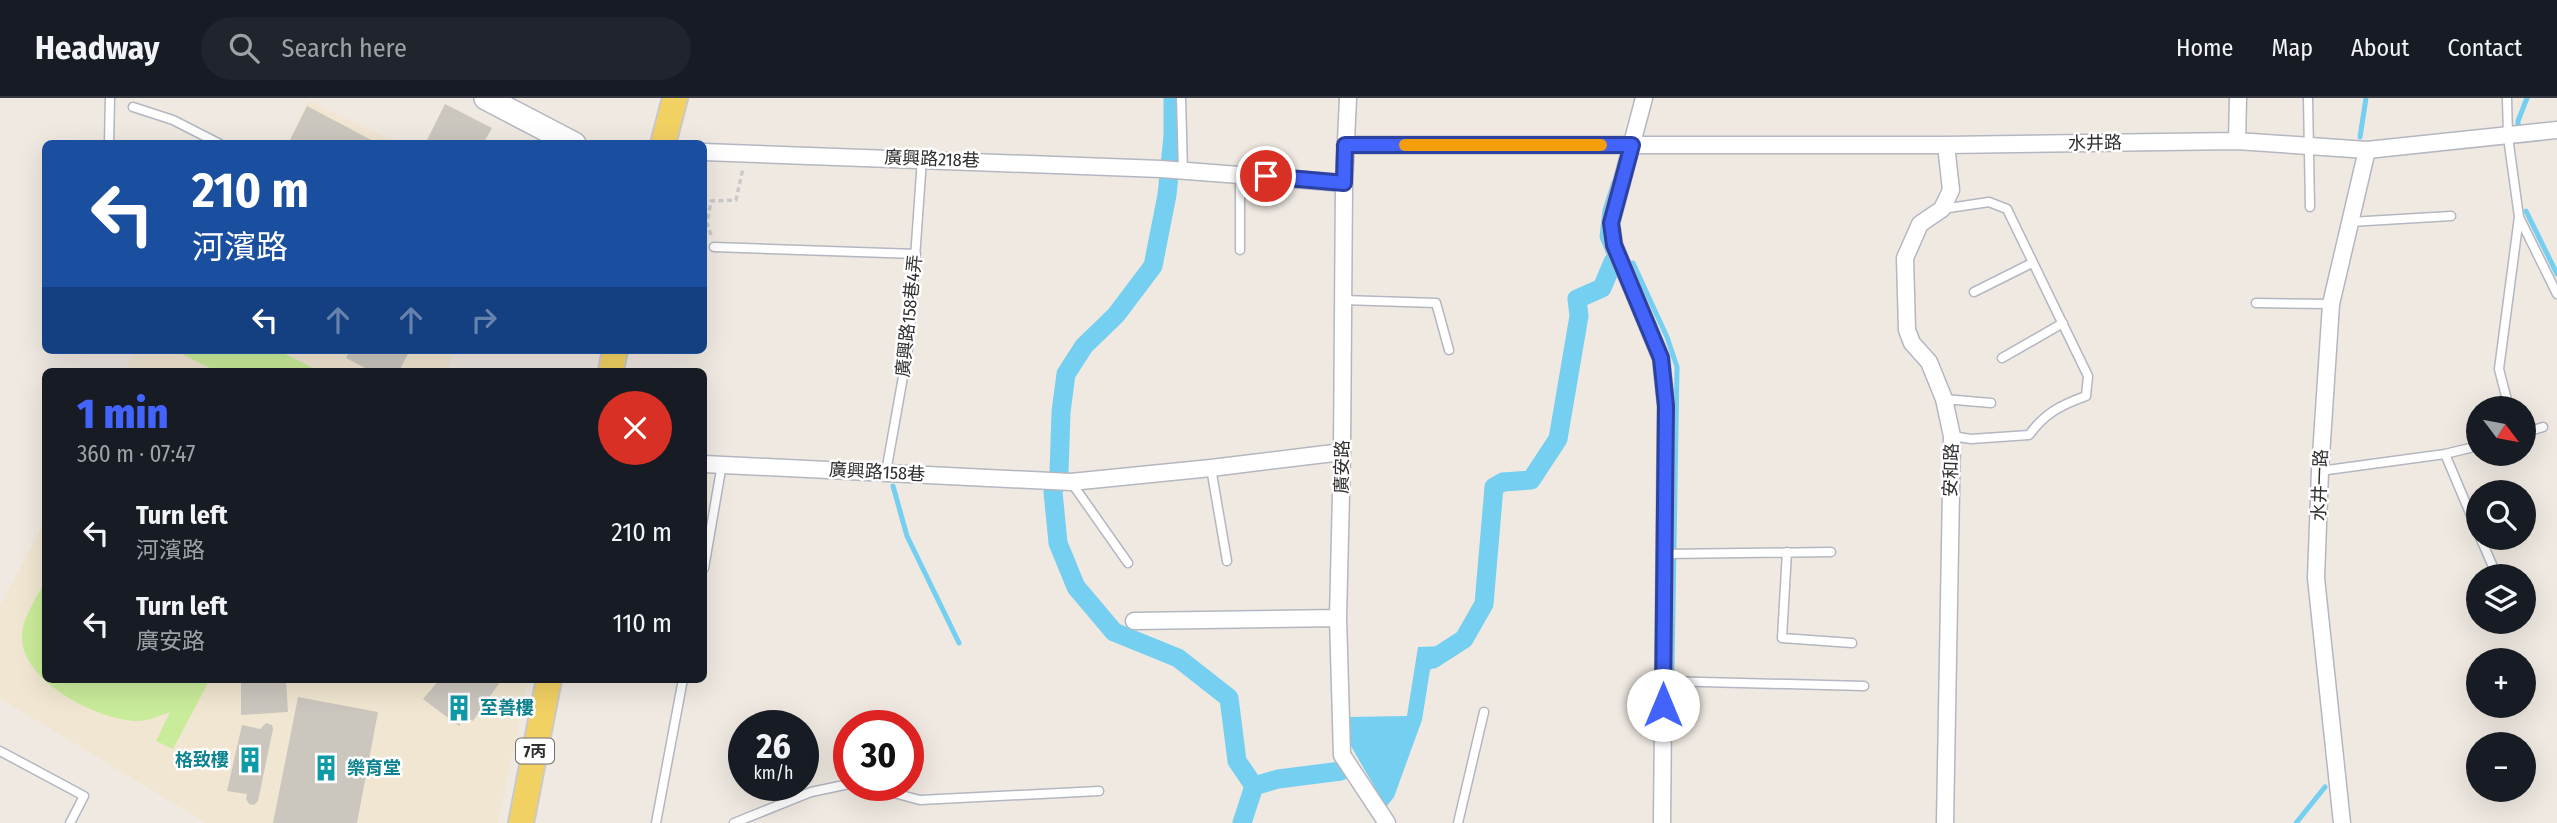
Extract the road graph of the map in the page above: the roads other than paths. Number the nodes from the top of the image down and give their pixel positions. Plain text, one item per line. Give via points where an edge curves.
1 (110, 98) edge
2 (486, 98) edge
3 (675, 98) edge
4 (1181, 98) edge
5 (1348, 98) edge
6 (1644, 98) edge
7 (2238, 98) edge
8 (2308, 98) edge
9 (2508, 98) edge
10 (133, 107) dead end
11 (2557, 130) edge
12 (2508, 136) junction
13 (109, 140) edge
14 (212, 140) edge
15 (566, 140) edge
16 (664, 140) edge
17 (2237, 141) junction
18 (1345, 145) junction
19 (1632, 145) junction
20 (1946, 145) junction
21 (2310, 146) junction
22 (2367, 150) junction
23 (707, 152) edge
24 (922, 159) junction
25 (1182, 171) junction
26 (1240, 173) junction
27 (1344, 183) junction
28 (2310, 207) dead end
29 (1942, 209) junction
30 (2451, 216) dead end
31 (2519, 217) junction
32 (2350, 222) junction
33 (714, 247) road end
34 (1240, 250) dead end
35 (916, 254) junction
36 (2032, 263) junction
37 (1974, 292) dead end
38 (2557, 294) edge
39 (1343, 300) junction
40 (2256, 303) dead end
41 (2331, 304) junction
42 (2063, 323) junction
43 (1448, 350) dead end
44 (2002, 358) dead end
45 (2506, 396) edge
46 (1944, 399) junction
47 (1991, 403) dead end
48 (2543, 427) dead end
49 (2536, 429) edge
50 (1952, 436) junction
51 (2466, 449) edge
52 (1342, 452) junction
53 (2445, 454) junction
54 (722, 463) junction
55 (707, 464) edge
56 (1212, 468) junction
57 (2320, 471) junction
58 (886, 472) junction
59 (1071, 482) junction
60 (2466, 504) edge
61 (707, 550) edge
62 (1787, 552) junction
63 (1831, 552) dead end
64 (1664, 554) junction
65 (1227, 561) dead end
66 (1128, 563) dead end
67 (1338, 618) junction
68 (1134, 621) dead end
69 (1852, 643) dead end
70 (1663, 681) junction
71 (548, 683) edge
72 (682, 683) edge
73 (1864, 686) dead end
74 (1484, 712) dead end
75 (0, 751) edge
76 (833, 787) edge
77 (1098, 791) dead end
78 (924, 800) edge
79 (70, 823) edge
80 (521, 823) edge
81 (656, 823) edge
82 (734, 823) edge
83 (1387, 823) edge
84 (1458, 823) edge
85 (1662, 823) edge
86 (1945, 823) edge
87 (2342, 823) edge

1 - 13 lane
2 - 15 street
3 - 16 main road
4 - 25 lane
5 - 18 street, 廣安路
6 - 19 street
7 - 17 street
8 - 21 lane
9 - 12 lane
10 - 14 lane
11 - 12 street, 水井路
12 - 22 street, 水井路
12 - 31 lane
17 - 20 street, 水井路
17 - 21 street, 水井路
18 - 19 street, 水井路
18 - 27 street, 廣安路
19 - 20 street, 水井路
19 - 64 street via 1611,223 1614,245 1661,358 1666,406
20 - 29 street via 1951,190
21 - 22 street, 水井路
21 - 28 lane
22 - 32 street, 水井一路
23 - 24 street, 廣興路218巷
24 - 25 street, 廣興路218巷
24 - 35 lane, 廣興路158巷4弄
25 - 26 street
26 - 27 street
26 - 34 lane
27 - 39 street, 廣安路
29 - 36 lane via 1989,202 2007,209
29 - 46 street, 安和路 via 1920,224 1905,258 1907,330
30 - 32 lane
31 - 38 lane
31 - 45 lane via 2499,369
32 - 41 street, 水井一路
33 - 35 lane
35 - 58 lane, 廣興路158巷4弄 via 909,343
36 - 37 lane
36 - 42 lane
39 - 43 lane via 1436,303
39 - 52 street, 廣安路
40 - 41 lane
41 - 57 street, 水井一路
42 - 44 lane
42 - 50 lane via 2088,376 2086,396 2057,407 2040,419 2029,435
46 - 47 lane
46 - 50 street, 安和路
48 - 49 lane
50 - 86 street, 安和路
51 - 53 lane
52 - 56 street
52 - 67 street, 廣安路
53 - 57 lane
53 - 60 lane
54 - 55 street, 廣興路158巷
54 - 58 street, 廣興路158巷
54 - 61 lane
56 - 59 street
56 - 65 lane
57 - 87 street, 水井一路 via 2316,578
58 - 59 street, 廣興路158巷
59 - 66 lane
62 - 63 lane
62 - 64 lane
62 - 69 lane via 1782,638
64 - 70 street
67 - 68 street
67 - 83 street, 廣安路 via 1342,755
70 - 73 lane
70 - 85 street
71 - 80 main road, 7丙
72 - 81 lane
74 - 84 lane
75 - 79 lane via 84,796
76 - 82 lane
77 - 78 lane

